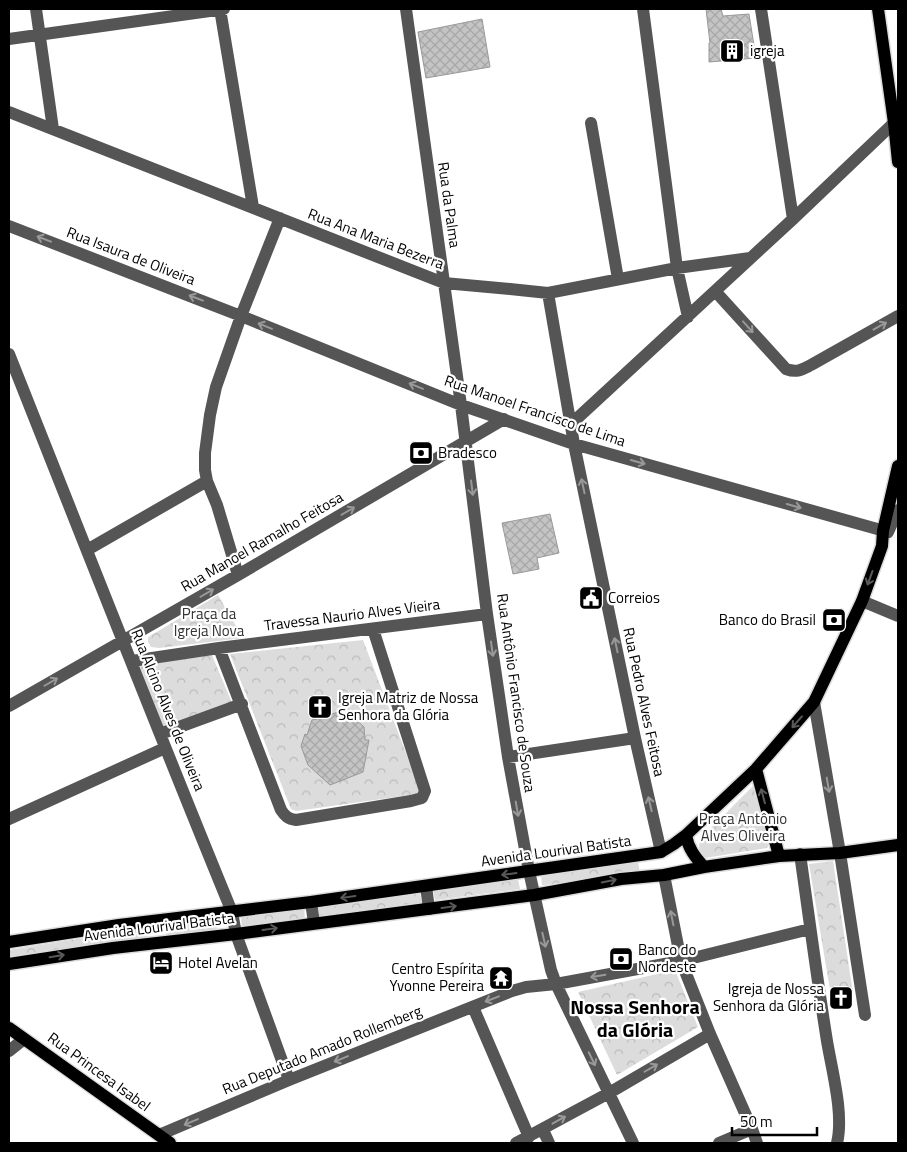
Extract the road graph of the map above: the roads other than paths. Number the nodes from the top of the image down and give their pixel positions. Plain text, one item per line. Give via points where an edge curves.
1 (36, 9) edge
2 (220, 9) edge
3 (224, 9) edge
4 (406, 9) edge
5 (643, 9) edge
6 (761, 9) edge
7 (878, 9) edge
8 (40, 35) junction
9 (9, 39) edge
10 (9, 112) edge
11 (896, 121) edge
12 (591, 123) dead end
13 (53, 129) junction
14 (898, 162) edge
15 (253, 207) junction
16 (280, 218) junction
17 (794, 218) junction
18 (9, 226) edge
19 (750, 258) junction
20 (677, 268) junction
21 (618, 279) junction
22 (444, 283) junction
23 (715, 291) junction
24 (548, 293) junction
25 (241, 316) junction
26 (898, 316) edge
27 (688, 317) junction
28 (9, 354) edge
29 (461, 405) junction
30 (504, 419) junction
31 (571, 424) junction
32 (466, 441) junction
33 (574, 444) junction
34 (898, 466) edge
35 (207, 481) junction
36 (898, 510) edge
37 (885, 532) junction
38 (87, 550) junction
39 (238, 575) junction
40 (862, 601) junction
41 (487, 614) junction
42 (898, 616) edge
43 (373, 629) junction
44 (123, 640) junction
45 (219, 648) junction
46 (132, 661) junction
47 (814, 702) junction
48 (242, 704) junction
49 (9, 706) edge
50 (160, 734) junction
51 (635, 738) junction
52 (165, 748) junction
53 (508, 757) junction
54 (756, 769) junction
55 (9, 819) edge
56 (686, 835) junction
57 (898, 844) edge
58 (661, 852) junction
59 (840, 853) junction
60 (800, 854) junction
61 (779, 856) junction
62 (704, 867) junction
63 (529, 871) junction
64 (664, 876) junction
65 (426, 886) junction
66 (534, 895) junction
67 (311, 902) junction
68 (429, 909) junction
69 (232, 912) junction
70 (314, 924) junction
71 (810, 929) junction
72 (236, 934) junction
73 (9, 942) edge
74 (680, 961) junction
75 (9, 964) edge
76 (556, 984) junction
77 (473, 1007) junction
78 (865, 1015) dead end
79 (9, 1028) edge
80 (710, 1034) junction
81 (24, 1039) junction
82 (9, 1051) edge
83 (289, 1080) junction
84 (609, 1093) junction
85 (752, 1129) junction
86 (543, 1130) junction
87 (158, 1135) junction
88 (529, 1137) junction
89 (170, 1143) edge
90 (516, 1143) edge
91 (550, 1143) edge
92 (633, 1143) edge
93 (719, 1143) edge
94 (757, 1143) edge
95 (837, 1143) edge

1 - 8 street
2 - 3 street
2 - 8 street
2 - 15 street
4 - 22 street, Rua da Palma
5 - 20 street
6 - 17 street
7 - 11 main road
8 - 9 street
8 - 13 street
10 - 13 street, Rua Ana Maria Bezerra
11 - 14 main road
11 - 17 street
12 - 21 street
13 - 15 street, Rua Ana Maria Bezerra
15 - 16 street, Rua Ana Maria Bezerra
16 - 22 street, Rua Ana Maria Bezerra
16 - 25 street
17 - 19 street
25 -> 18 street, Rua Isaura de Oliveira
19 - 20 street, Rua Ana Maria Bezerra
19 - 23 street
20 - 21 street, Rua Ana Maria Bezerra
20 - 27 street
21 - 24 street, Rua Ana Maria Bezerra
22 - 24 street, Rua Ana Maria Bezerra
22 - 29 street, Rua da Palma
23 -> 26 street via 792,371 802,370
23 - 27 street
24 - 31 street, Rua Pedro Alves Feitosa
29 -> 25 street, Rua Manoel Francisco de Lima
25 - 35 street via 212,402 205,453
27 - 31 street
28 - 38 street, Rua Alcino Alves de Oliveira
29 - 30 street, Rua Manoel Francisco de Lima
29 - 32 street, Rua Antônio Francisco de Souza
30 - 32 street, Rua Manoel Ramalho Feitosa
30 - 33 street, Rua Manoel Francisco de Lima
31 - 33 street, Rua Pedro Alves Feitosa
39 -> 32 street, Rua Manoel Ramalho Feitosa
32 -> 41 street, Rua Antônio Francisco de Souza
33 -> 37 street, Rua Manoel Francisco de Lima
51 -> 33 street, Rua Pedro Alves Feitosa
34 - 37 main road
35 - 38 street
35 - 39 street
36 - 37 street
37 -> 40 main road
38 - 44 street, Rua Alcino Alves de Oliveira
44 -> 39 street, Rua Manoel Ramalho Feitosa
40 - 42 street
40 - 47 main road
41 - 43 street, Travessa Naurio Alves Vieira
41 -> 53 street, Rua Antônio Francisco de Souza
43 - 45 street, Travessa Naurio Alves Vieira
43 - 48 street via 426,791 422,798 290,819 281,810
44 - 46 street, Rua Alcino Alves de Oliveira
49 -> 44 street, Rua Manoel Ramalho Feitosa
45 - 46 street, Travessa Naurio Alves Vieira
45 - 48 street
46 - 50 street, Rua Alcino Alves de Oliveira
47 -> 54 main road
47 -> 59 street
48 - 50 street
50 - 52 street, Rua Alcino Alves de Oliveira
51 - 53 street
58 -> 51 street, Rua Pedro Alves Feitosa
52 - 55 street
52 - 69 street, Rua Alcino Alves de Oliveira
53 -> 63 street, Rua Antônio Francisco de Souza
54 - 56 main road
61 -> 54 main road
56 - 58 main road
56 - 62 main road via 691,852
57 - 59 main road, Avenida Lourival Batista
58 - 63 main road, Avenida Lourival Batista
59 - 60 main road, Avenida Lourival Batista
59 - 78 street
60 - 61 main road, Avenida Lourival Batista
60 - 71 street
61 - 62 main road, Avenida Lourival Batista
62 - 64 main road, Avenida Lourival Batista
63 -> 65 main road, Avenida Lourival Batista
63 - 66 street, Rua Antônio Francisco de Souza
66 -> 64 main road, Avenida Lourival Batista via 621,879
74 -> 64 street
65 -> 67 main road, Avenida Lourival Batista
65 - 68 street
68 -> 66 main road, Avenida Lourival Batista
66 -> 76 street, Rua Antônio Francisco de Souza
67 - 69 main road, Avenida Lourival Batista
67 - 70 street
68 - 70 main road, Avenida Lourival Batista
69 - 72 street, Rua Alcino Alves de Oliveira
69 - 73 main road, Avenida Lourival Batista
72 -> 70 main road, Avenida Lourival Batista
71 - 74 street, Rua Deputado Amado Rollemberg
71 - 95 street via 838,1106
75 -> 72 main road, Avenida Lourival Batista
72 - 83 street, Rua Alcino Alves de Oliveira
74 -> 76 street, Rua Deputado Amado Rollemberg
74 - 80 street
76 -> 77 street, Rua Deputado Amado Rollemberg via 526,986
76 -> 84 street, Rua Antônio Francisco de Souza
77 -> 83 street, Rua Deputado Amado Rollemberg
77 - 88 street
79 - 81 main road, Rua Princesa Isabel
84 -> 80 street
80 - 85 street
81 - 82 street
81 - 87 main road, Rua Princesa Isabel
83 -> 87 street, Rua Deputado Amado Rollemberg
86 -> 84 street
84 - 92 street, Rua Antônio Francisco de Souza
85 - 93 street
85 - 94 street
86 - 88 street
86 - 91 street
87 - 89 main road, Rua Princesa Isabel
88 - 90 street

